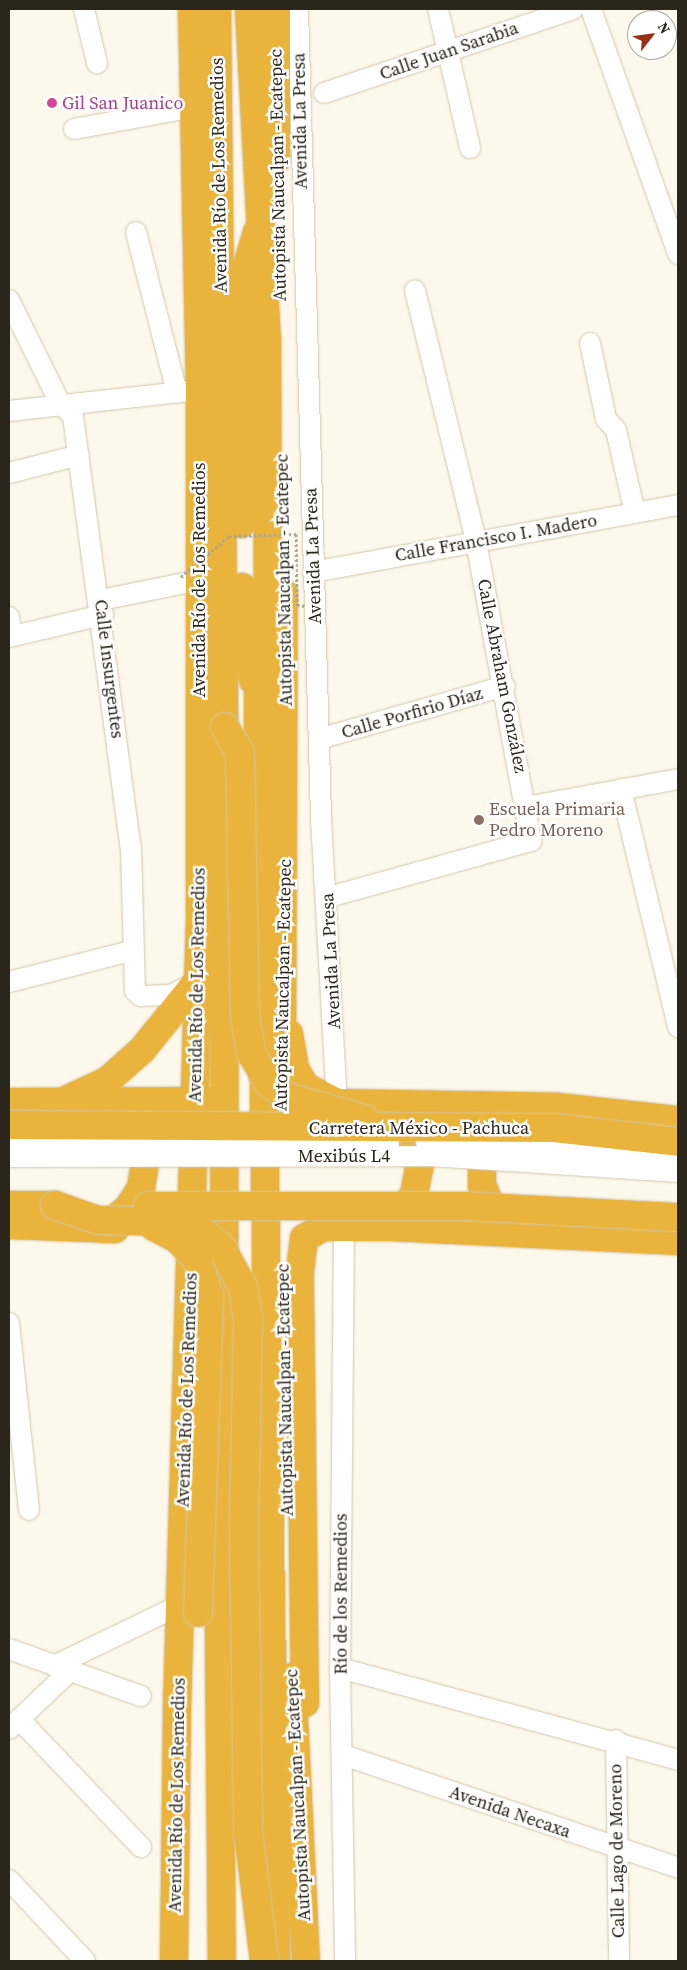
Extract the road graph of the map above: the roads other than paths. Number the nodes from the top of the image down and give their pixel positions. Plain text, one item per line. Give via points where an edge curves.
1 (84, 9) edge
2 (192, 9) edge
3 (217, 9) edge
4 (248, 9) edge
5 (276, 9) edge
6 (298, 9) edge
7 (438, 9) edge
8 (573, 9) edge
9 (591, 9) edge
10 (448, 53) junction
11 (96, 63) dead end
12 (324, 93) dead end
13 (194, 107) junction
14 (74, 129) dead end
15 (470, 148) dead end
16 (136, 232) dead end
17 (678, 254) edge
18 (416, 290) dead end
19 (10, 303) edge
20 (590, 343) dead end
21 (188, 392) junction
22 (60, 403) junction
23 (9, 411) edge
24 (79, 455) junction
25 (9, 473) edge
26 (678, 506) edge
27 (635, 513) junction
28 (476, 541) junction
29 (313, 572) junction
30 (200, 578) junction
31 (102, 607) junction
32 (10, 630) edge
33 (505, 686) junction
34 (225, 727) junction
35 (319, 739) junction
36 (678, 779) edge
37 (621, 789) junction
38 (526, 806) junction
39 (329, 896) junction
40 (131, 950) junction
41 (9, 982) edge
42 (196, 983) junction
43 (284, 1010) junction
44 (678, 1024) edge
45 (194, 1101) junction
46 (224, 1101) junction
47 (9, 1102) edge
48 (95, 1102) junction
49 (60, 1103) junction
50 (337, 1103) junction
51 (532, 1108) junction
52 (386, 1116) junction
53 (678, 1120) edge
54 (9, 1125) edge
55 (9, 1142) edge
56 (678, 1142) edge
57 (678, 1155) edge
58 (9, 1157) edge
59 (678, 1172) edge
60 (9, 1205) edge
61 (54, 1205) junction
62 (678, 1217) edge
63 (136, 1223) junction
64 (9, 1225) edge
65 (344, 1226) junction
66 (390, 1227) junction
67 (103, 1228) junction
68 (192, 1233) junction
69 (223, 1234) junction
70 (531, 1235) junction
71 (678, 1241) edge
72 (9, 1323) edge
73 (29, 1510) dead end
74 (189, 1609) junction
75 (9, 1649) edge
76 (340, 1668) junction
77 (62, 1669) junction
78 (141, 1696) dead end
79 (14, 1724) edge
80 (616, 1740) junction
81 (343, 1755) junction
82 (678, 1760) edge
83 (301, 1795) junction
84 (142, 1847) dead end
85 (618, 1849) junction
86 (678, 1868) edge
87 (9, 1880) edge
88 (85, 1961) edge
89 (174, 1961) edge
90 (222, 1961) edge
91 (264, 1961) edge
92 (276, 1961) edge
93 (306, 1961) edge
94 (345, 1961) edge
95 (619, 1961) edge

1 - 11 street
2 - 13 highway, Avenida Río de Los Remedios
3 - 30 highway, Avenida Río de Los Remedios
4 - 92 highway, Autopista Naucalpan - Ecatepec via 267,340 268,590 258,696
5 - 43 highway, Autopista Naucalpan - Ecatepec via 285,646
6 - 29 street, Avenida La Presa
7 - 10 street
8 - 10 street, Calle Juan Sarabia
9 - 17 street
10 - 12 street, Calle Juan Sarabia
10 - 15 street
13 - 14 street
13 - 21 highway, Avenida Río de Los Remedios
16 - 21 street
18 - 28 street, Calle Abraham González
19 - 22 street, Calle Insurgentes
20 - 27 street via 606,418 616,430
21 - 22 street
21 - 30 highway, Avenida Río de Los Remedios
22 - 23 street
22 - 24 street, Calle Insurgentes via 73,416
24 - 25 street
24 - 31 street, Calle Insurgentes
26 - 27 street, Calle Francisco I. Madero
27 - 28 street, Calle Francisco I. Madero
28 - 29 street, Calle Francisco I. Madero
28 - 33 street, Calle Abraham González
29 - 35 street, Avenida La Presa
30 - 31 street
30 - 34 highway, Avenida Río de Los Remedios
30 - 42 highway, Avenida Río de Los Remedios via 200,917
31 - 32 street
31 - 40 street, Calle Insurgentes via 131,848
33 - 35 street, Calle Porfirio Díaz
33 - 38 street, Calle Abraham González
34 - 46 highway, Avenida Río de Los Remedios
34 - 52 highway, bridge via 240,753 245,1017 252,1055 259,1070 287,1097 349,1112
35 - 39 street, Avenida La Presa
36 - 37 street
37 - 38 street
37 - 44 street
38 - 39 street, Calle Abraham González via 531,841
39 - 50 street, Avenida La Presa
40 - 41 street
40 - 42 street, Calle Insurgentes via 135,991 142,996 170,995
42 - 45 highway, Avenida Río de Los Remedios
42 - 49 highway via 128,1062 107,1080
43 - 50 highway via 295,1069 306,1087
43 - 83 highway, Autopista Naucalpan - Ecatepec via 280,1098 289,1644
45 - 46 highway
45 - 48 highway
45 - 68 highway, Avenida Río de Los Remedios
46 - 69 highway, Avenida Río de Los Remedios
47 - 49 highway
48 - 49 highway
48 - 67 highway via 127,1122 140,1141 145,1164 136,1199
50 - 52 highway
51 - 52 highway
51 - 53 highway
51 - 70 highway via 509,1119 491,1137 481,1173 486,1197 495,1213 508,1225
52 - 54 highway, Carretera México - Pachuca, bridge
52 - 56 highway, Carretera México - Pachuca, bridge via 554,1128
52 - 66 highway via 408,1133 419,1169 414,1194
55 - 57 street, Mexibús L4, bridge via 533,1145
58 - 59 street, Mexibús L4, bridge via 430,1156
60 - 61 highway
61 - 62 highway, bridge via 465,1206
61 - 63 highway, bridge via 98,1220
63 - 74 highway, bridge via 164,1230 189,1249 207,1279 209,1296
63 - 91 highway, bridge via 166,1222 204,1233 222,1248 243,1288 248,1316 244,1534 248,1832
64 - 67 highway
65 - 66 highway
65 - 76 street, Río de los Remedios
65 - 83 highway via 311,1230 301,1248 308,1648
66 - 70 highway
67 - 68 highway
68 - 69 highway
68 - 74 highway, Avenida Río de Los Remedios
69 - 90 highway, Avenida Río de Los Remedios via 218,1522
70 - 71 highway
72 - 73 street
74 - 77 street
74 - 89 highway, Avenida Río de Los Remedios via 188,1830 175,1881
75 - 77 street
76 - 80 street
76 - 81 street, Río de los Remedios
77 - 78 street
77 - 79 street
79 - 84 street
80 - 82 street
80 - 85 street, Calle Lago de Moreno
81 - 85 street, Avenida Necaxa
81 - 94 street, Río de los Remedios
83 - 93 highway, Autopista Naucalpan - Ecatepec
85 - 86 street, Avenida Necaxa
85 - 95 street, Calle Lago de Moreno
87 - 88 street

